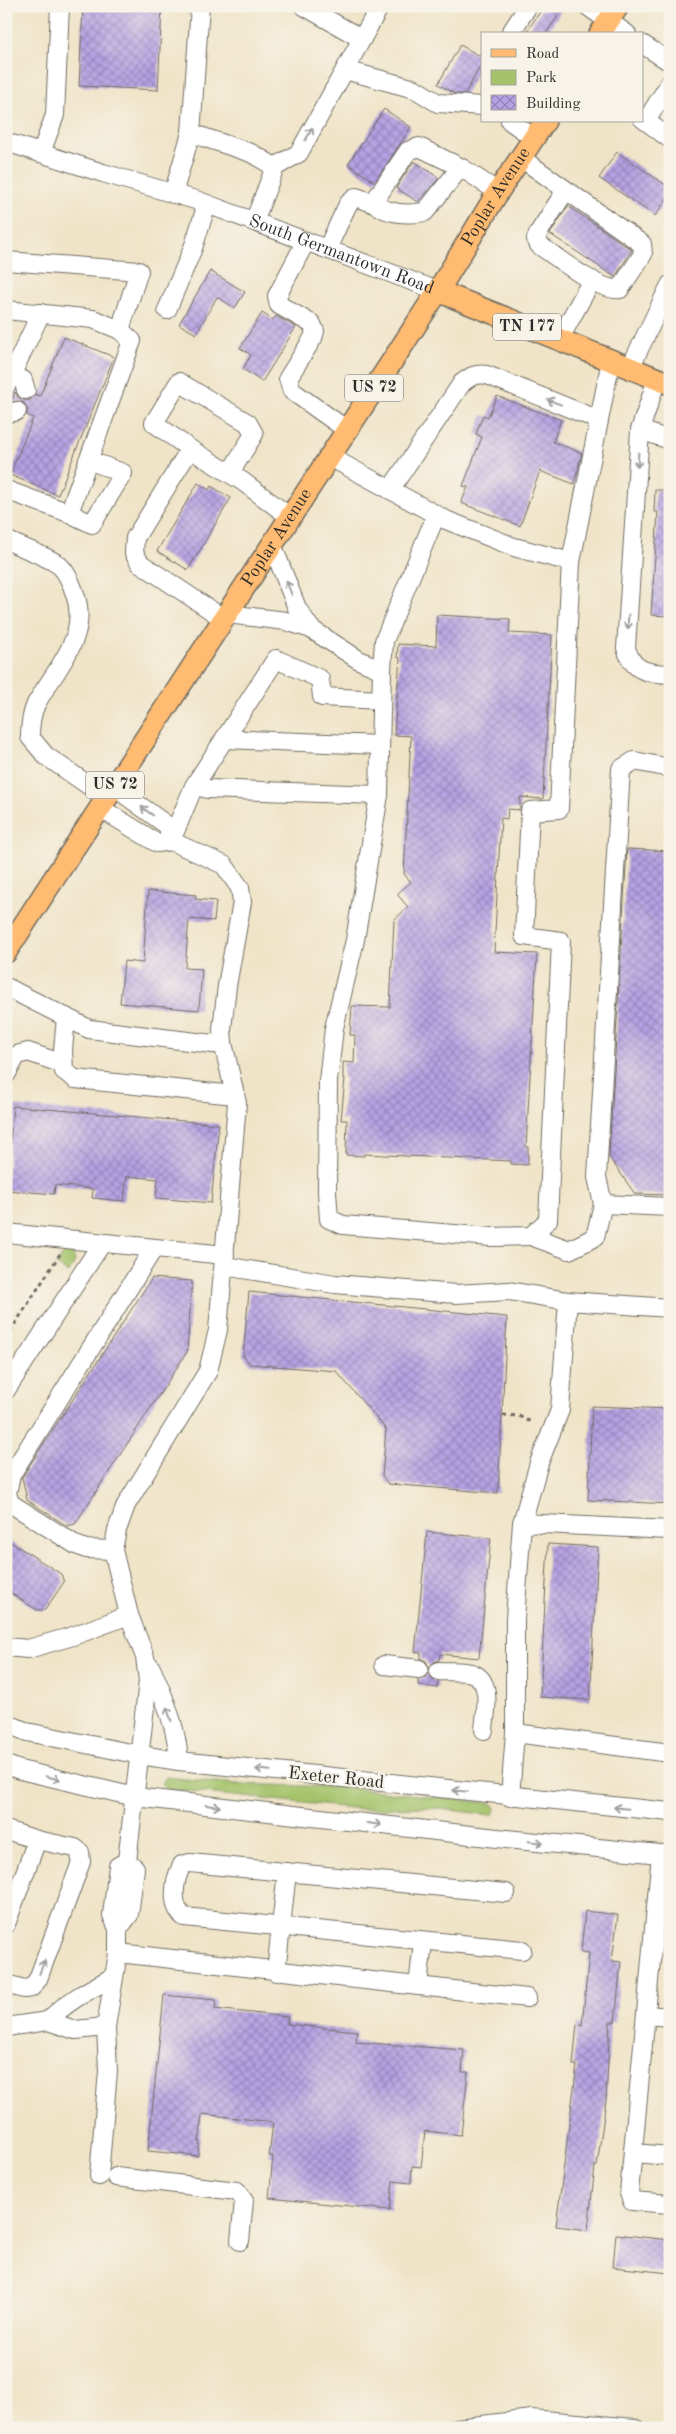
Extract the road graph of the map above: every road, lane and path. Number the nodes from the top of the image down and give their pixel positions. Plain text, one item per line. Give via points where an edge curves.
1 (60, 6) edge
2 (200, 6) edge
3 (304, 6) edge
4 (380, 6) edge
5 (528, 6) edge
6 (587, 6) edge
7 (609, 20) edge
8 (511, 32) edge
9 (624, 32) edge
10 (362, 39) junction
11 (644, 45) edge
12 (670, 62) edge
13 (345, 70) junction
14 (670, 83) edge
15 (481, 106) edge
16 (644, 120) edge
17 (513, 122) edge
18 (540, 130) edge
19 (191, 133) junction
20 (670, 139) edge
21 (6, 142) edge
22 (41, 153) junction
23 (521, 158) junction
24 (275, 167) junction
25 (460, 168) junction
26 (566, 190) junction
27 (498, 192) junction
28 (173, 194) junction
29 (373, 203) junction
30 (207, 204) junction
31 (254, 222) junction
32 (306, 241) junction
33 (327, 249) junction
34 (6, 261) edge
35 (592, 280) junction
36 (438, 292) junction
37 (667, 294) edge
38 (6, 310) edge
39 (166, 310) dead end
40 (41, 313) junction
41 (120, 330) junction
42 (560, 340) junction
43 (610, 360) junction
44 (630, 368) junction
45 (9, 380) edge
46 (664, 382) edge
47 (26, 390) dead end
48 (599, 420) junction
49 (347, 430) junction
50 (640, 430) junction
51 (670, 440) edge
52 (190, 449) junction
53 (330, 457) junction
54 (88, 460) junction
55 (230, 473) junction
56 (6, 490) edge
57 (390, 490) junction
58 (69, 513) junction
59 (436, 515) junction
60 (290, 518) junction
61 (6, 540) edge
62 (272, 544) junction
63 (571, 562) junction
64 (225, 616) junction
65 (311, 628) junction
66 (382, 670) junction
67 (670, 674) edge
68 (381, 700) junction
69 (224, 739) junction
70 (380, 745) junction
71 (670, 768) edge
72 (194, 786) junction
73 (379, 795) junction
74 (107, 798) junction
75 (171, 841) junction
76 (6, 952) edge
77 (6, 987) edge
78 (66, 1018) junction
79 (223, 1043) junction
80 (63, 1064) junction
81 (6, 1075) edge
82 (235, 1095) junction
83 (603, 1204) junction
84 (670, 1207) edge
85 (6, 1233) edge
86 (531, 1236) junction
87 (102, 1243) junction
88 (154, 1248) junction
89 (63, 1249) dead end
90 (224, 1260) junction
91 (568, 1301) junction
92 (670, 1308) edge
93 (6, 1338) edge
94 (6, 1390) edge
95 (503, 1415) dead end
96 (531, 1422) dead end
97 (522, 1523) junction
98 (670, 1530) edge
99 (113, 1550) junction
100 (129, 1615) junction
101 (6, 1647) edge
102 (145, 1657) junction
103 (384, 1665) dead end
104 (420, 1669) dead end
105 (439, 1671) dead end
106 (6, 1723) edge
107 (484, 1730) dead end
108 (515, 1733) junction
109 (670, 1752) edge
110 (140, 1755) junction
111 (179, 1761) junction
112 (6, 1765) edge
113 (136, 1797) junction
114 (510, 1797) junction
115 (670, 1812) edge
116 (6, 1830) edge
117 (37, 1840) junction
118 (665, 1855) edge
119 (286, 1872) junction
120 (506, 1893) dead end
121 (663, 1914) edge
122 (6, 1924) edge
123 (281, 1927) junction
124 (423, 1942) junction
125 (522, 1950) dead end
126 (118, 1953) junction
127 (276, 1972) junction
128 (114, 1977) junction
129 (6, 1984) edge
130 (418, 1986) junction
131 (527, 1998) dead end
132 (646, 2015) junction
133 (670, 2017) edge
134 (48, 2021) junction
135 (6, 2027) edge
136 (106, 2027) junction
137 (633, 2153) junction
138 (670, 2156) edge
139 (670, 2204) edge
140 (240, 2241) dead end
141 (457, 2428) edge
142 (635, 2428) edge

1 - 22 street via 54,115
2 - 19 street
3 - 10 street
4 - 10 street
5 - 8 street
6 - 7 street
7 - 9 street
10 - 13 street
11 - 12 street
13 - 15 street via 416,89 438,103
24 -> 13 street via 299,153
14 - 16 street
16 - 20 street
17 - 18 street
18 - 23 main road, Poplar Avenue / US 72
19 - 24 street via 251,153
19 - 28 street
21 - 22 street, South Germantown Road
22 - 28 street, South Germantown Road
23 - 26 street
23 - 27 main road, Poplar Avenue / US 72
24 - 31 street
25 - 27 street
25 - 29 street via 425,212 409,214 382,210
25 - 29 street via 419,147 412,148
26 - 35 street via 536,239 539,245
26 - 35 street via 644,248 620,289 607,288
27 - 36 main road, Poplar Avenue / US 72
28 - 30 street, South Germantown Road
29 - 33 street via 356,197 348,204
30 - 31 street, South Germantown Road
30 - 39 street via 193,248
31 - 32 street, South Germantown Road
32 - 33 street, South Germantown Road
32 - 49 street via 277,296 279,306 312,324 314,331 313,338 288,378 288,384 292,391
33 - 36 street, South Germantown Road
34 - 41 street via 139,271
35 - 42 street
36 - 42 main road, South Germantown Road / TN 177
36 - 49 main road, Poplar Avenue / US 72
37 - 44 street
38 - 40 street
40 - 41 street via 93,319
40 - 45 street
41 - 54 street via 132,341
42 - 43 main road, South Germantown Road / TN 177
43 - 44 main road, South Germantown Road / TN 177
43 - 48 street
44 - 46 main road, South Germantown Road / TN 177
45 - 47 street via 23,380
46 - 50 street
48 -> 57 street via 487,376 471,375 462,383
48 - 63 street
49 - 53 main road, Poplar Avenue / US 72
50 - 51 street
50 -> 67 street via 626,648 630,661 640,669
52 - 55 street
52 - 55 street via 154,423 179,382 248,423 251,428 254,434
52 - 64 street via 135,538 134,553 140,563
53 - 57 street
53 - 60 main road, Poplar Avenue / US 72
54 - 58 street
54 - 58 street via 123,473 92,524
55 - 60 street
56 - 58 street
57 - 59 street
59 - 63 street via 514,546
59 - 66 street via 384,642
60 - 62 main road, Poplar Avenue / US 72
61 - 74 street via 60,566 79,605 78,631 67,657 36,705 30,721 30,738 46,756
62 - 64 main road, Poplar Avenue / US 72
65 -> 62 street via 297,608
63 - 86 street via 559,809 530,811 524,936 561,941 548,1220
64 - 65 street via 286,621
64 - 74 main road, Poplar Avenue / US 72
65 - 66 street via 359,660
66 - 68 street
68 - 69 street via 322,697 320,679 276,659
68 - 70 street
69 - 70 street
69 - 72 street
70 - 73 street
71 - 83 street via 634,761 622,769 597,1177
72 - 73 street
72 - 75 street
73 - 86 street via 355,940 334,1028 328,1081 329,1220 343,1225 481,1236
74 - 75 street via 157,843
75 -> 74 street via 168,826
74 - 76 main road, Poplar Avenue / US 72
75 - 79 street via 224,865 240,888 242,902 227,986
77 - 78 street
78 - 79 street via 89,1029
78 - 80 street
79 - 82 street
80 - 81 street via 28,1052 17,1055
80 - 82 street via 64,1072 75,1079
82 - 90 street via 237,1103
83 - 84 street
83 - 86 street via 595,1237 569,1250
85 - 87 street
87 - 88 street
87 - 94 street
88 - 90 street
88 - 99 street via 11,1475 7,1493 10,1503 76,1545
89 - 93 path
90 - 91 street via 335,1284 456,1294 509,1291
90 - 99 street via 218,1330 208,1371 126,1505
91 - 92 street
91 - 97 street via 560,1410 538,1463
95 - 96 path via 519,1416
97 - 98 street
97 - 108 street via 514,1619
99 - 100 street
100 - 101 street via 28,1649
100 - 102 street
102 - 110 street via 148,1681
111 -> 102 street via 178,1741 159,1684
103 - 104 street
105 - 107 street via 474,1674 483,1682 486,1696
106 - 110 street, Exeter Road via 27,1732
108 - 109 street
108 - 114 street
110 - 111 street, Exeter Road
110 - 113 street
114 -> 111 street, Exeter Road
112 -> 113 street
113 -> 118 street
113 - 126 street via 127,1861 135,1868 129,1915 118,1928
115 -> 114 street, Exeter Road
116 - 117 street
117 - 122 street
129 -> 117 street via 31,1988 38,1979 81,1862 80,1852 75,1848
118 - 121 street
119 - 120 street
119 - 123 street
119 - 123 street via 190,1863 182,1865 174,1901 184,1917
121 - 132 street
123 - 124 street
123 - 127 street
124 - 125 street
124 - 130 street
126 - 127 street
126 - 128 street
127 - 130 street
128 - 134 street via 76,1997
128 - 136 street
130 - 131 street
132 - 133 street
132 - 137 street
134 - 135 street
134 - 136 street via 75,2030
136 - 140 street via 107,2177 237,2191 244,2200
137 - 138 street
137 - 139 street via 629,2193 632,2201
141 - 142 street via 531,2419

